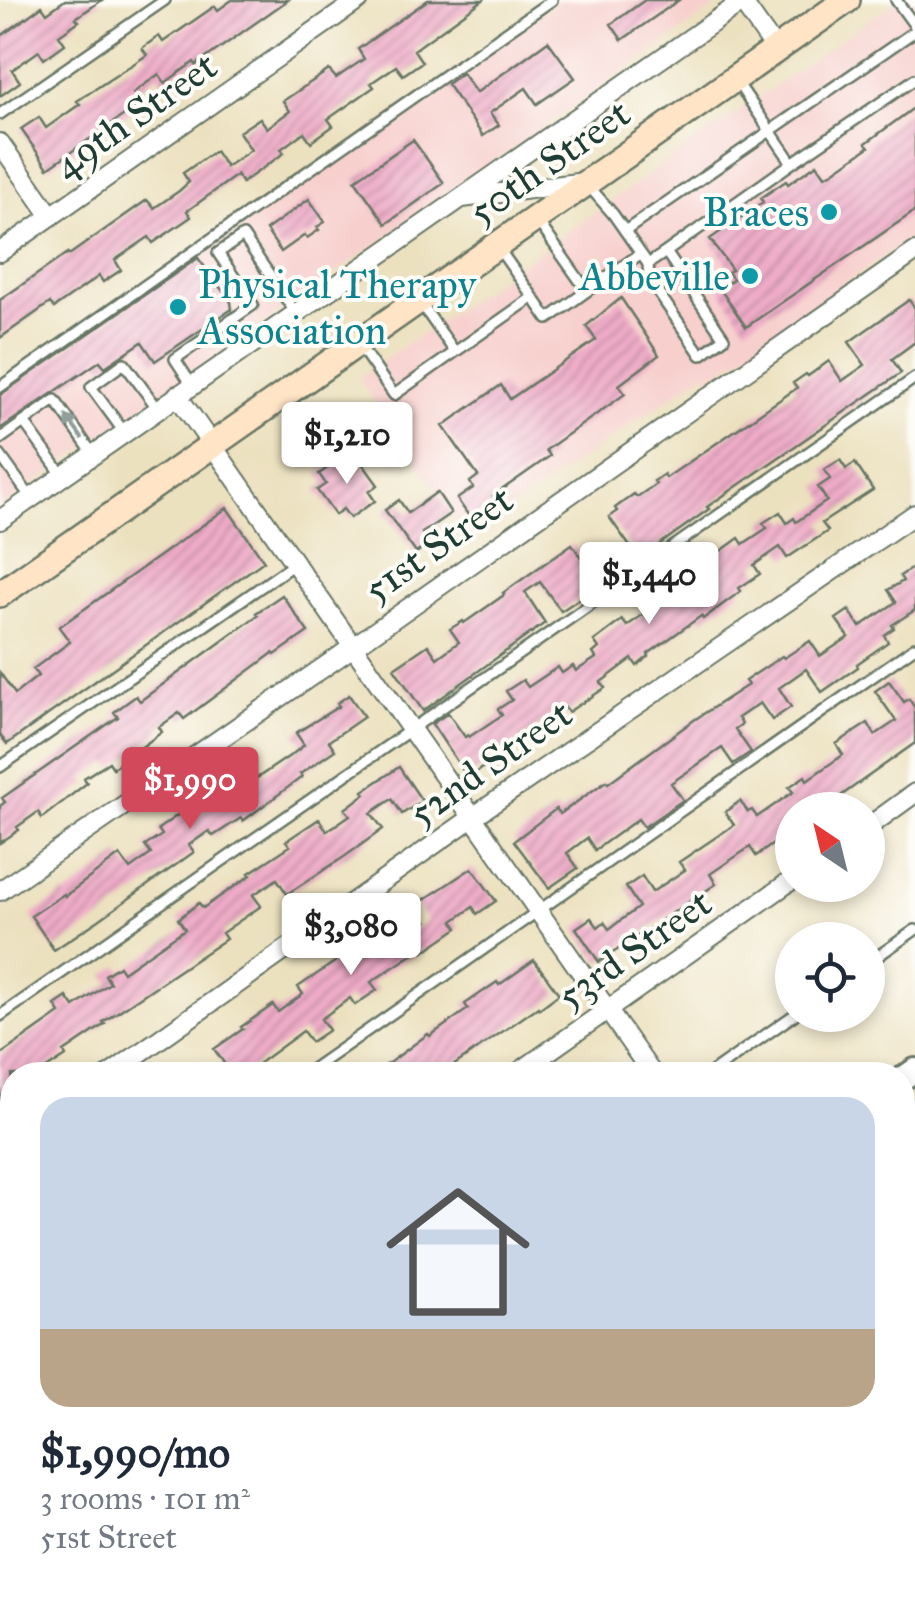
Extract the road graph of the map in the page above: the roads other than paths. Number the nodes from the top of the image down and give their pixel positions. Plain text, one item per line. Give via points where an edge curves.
1 (165, 0) edge
2 (360, 0) edge
3 (552, 0) edge
4 (846, 0) edge
5 (896, 0) edge
6 (743, 1) edge
7 (915, 28) edge
8 (776, 50) junction
9 (734, 78) junction
10 (915, 78) edge
11 (0, 114) edge
12 (770, 131) junction
13 (0, 143) edge
14 (792, 162) junction
15 (586, 182) junction
16 (459, 198) junction
17 (51, 216) junction
18 (535, 218) junction
19 (625, 231) junction
20 (496, 245) junction
21 (0, 252) edge
22 (666, 252) junction
23 (915, 252) edge
24 (640, 254) junction
25 (648, 264) junction
26 (587, 291) junction
27 (533, 297) junction
28 (418, 300) junction
29 (295, 312) junction
30 (357, 343) junction
31 (455, 352) junction
32 (915, 378) edge
33 (0, 387) edge
34 (185, 390) junction
35 (158, 409) junction
36 (24, 422) junction
37 (124, 432) junction
38 (0, 439) edge
39 (212, 446) junction
40 (0, 454) edge
41 (93, 454) junction
42 (62, 476) junction
43 (32, 498) junction
44 (915, 514) edge
45 (0, 520) edge
46 (294, 563) junction
47 (0, 594) edge
48 (353, 647) junction
49 (915, 647) edge
50 (410, 728) junction
51 (0, 767) edge
52 (915, 793) edge
53 (885, 815) edge
54 (473, 817) junction
55 (0, 891) edge
56 (775, 892) edge
57 (538, 910) junction
58 (915, 930) edge
59 (885, 952) edge
60 (608, 1010) junction
61 (0, 1016) edge
62 (775, 1028) edge
63 (127, 1062) edge
64 (322, 1062) edge
65 (534, 1062) edge
66 (644, 1062) edge
67 (727, 1062) edge

1 - 11 lane
2 - 17 street, 49th Street
3 - 33 lane
4 - 8 main road, 50th Street
5 - 7 lane
6 - 8 street
6 - 16 street, 50th Street
7 - 12 lane
8 - 9 main road, 50th Street
9 - 12 lane
9 - 15 main road, 50th Street
10 - 14 lane
12 - 14 lane
12 - 19 lane
13 - 17 street
14 - 22 lane
15 - 16 street
15 - 18 main road, 50th Street
15 - 19 lane
16 - 29 street, 50th Street
17 - 21 street, 49th Street
18 - 20 main road, 50th Street
18 - 26 lane
19 - 24 lane
20 - 27 lane
20 - 28 main road, 50th Street
22 - 25 lane
22 - 25 lane via 724,338 701,355 649,279
23 - 48 street, 51st Street
24 - 25 lane
24 - 26 lane
26 - 27 lane via 548,319
27 - 31 lane
28 - 30 main road, 50th Street
28 - 31 lane
29 - 34 street, 50th Street
29 - 34 lane via 242,236 218,253 253,305 176,359
30 - 31 lane via 394,395
30 - 39 main road, 50th Street
32 - 50 lane
34 - 35 street, 50th Street
34 - 39 street
35 - 37 street, 50th Street
35 - 37 lane via 124,363 92,387
36 - 38 lane
41 -> 36 lane via 55,400
36 - 42 lane
37 - 41 street, 50th Street
39 - 46 street
39 - 47 main road, 50th Street
40 - 43 lane
41 - 42 street, 50th Street
42 - 43 street, 50th Street
43 - 45 street, 50th Street
44 - 54 street, 52nd Street
46 - 48 street
46 - 51 lane
48 - 50 street
48 - 55 street, 51st Street
49 - 57 lane
50 - 54 street
50 - 61 lane
52 - 53 street
54 - 57 street
54 - 63 street, 52nd Street
56 - 60 street, 53rd Street
57 - 60 street
57 - 64 lane
58 - 59 lane
60 - 65 street, 53rd Street
60 - 66 street
62 - 67 lane

